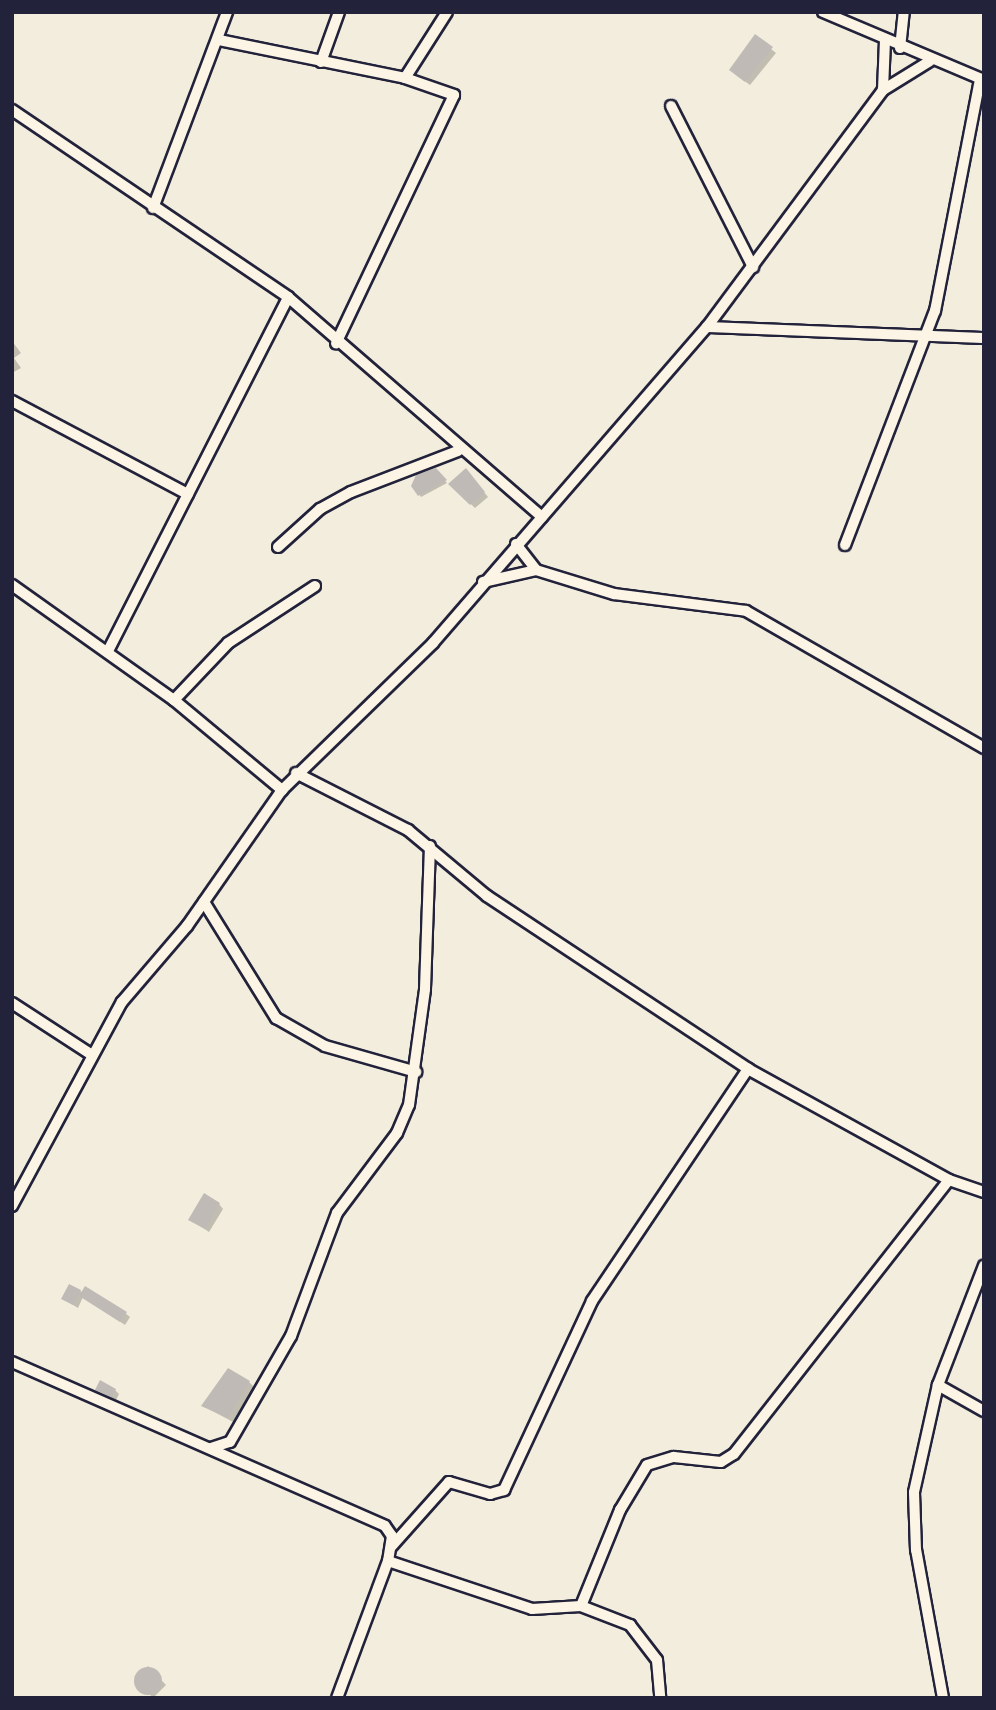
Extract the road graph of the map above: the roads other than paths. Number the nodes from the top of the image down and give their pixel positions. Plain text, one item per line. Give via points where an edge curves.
1 (227, 12) edge
2 (340, 12) edge
3 (447, 12) edge
4 (824, 12) edge
5 (905, 12) edge
6 (219, 40) junction
7 (885, 40) junction
8 (900, 48) junction
9 (930, 61) junction
10 (321, 62) junction
11 (405, 78) junction
12 (982, 79) edge
13 (883, 90) junction
14 (671, 106) dead end
15 (12, 110) edge
16 (153, 208) junction
17 (753, 267) junction
18 (288, 297) junction
19 (707, 327) junction
20 (923, 333) junction
21 (984, 338) edge
22 (337, 343) junction
23 (12, 401) edge
24 (458, 451) junction
25 (188, 494) junction
26 (542, 517) junction
27 (516, 544) junction
28 (845, 545) dead end
29 (278, 547) dead end
30 (536, 570) junction
31 (483, 582) junction
32 (12, 585) edge
33 (316, 586) dead end
34 (108, 651) junction
35 (174, 700) junction
36 (984, 748) edge
37 (296, 773) junction
38 (282, 790) junction
39 (430, 846) junction
40 (204, 902) junction
41 (12, 1003) edge
42 (92, 1055) junction
43 (748, 1069) junction
44 (416, 1072) junction
45 (949, 1180) junction
46 (984, 1192) edge
47 (12, 1206) edge
48 (984, 1266) edge
49 (12, 1362) edge
50 (938, 1385) junction
51 (984, 1411) edge
52 (230, 1441) junction
53 (211, 1448) junction
54 (237, 1460) junction
55 (391, 1547) junction
56 (388, 1561) junction
57 (581, 1606) junction
58 (337, 1698) edge
59 (660, 1698) edge
60 (943, 1698) edge

1 - 6 street
2 - 10 street
3 - 11 street
4 - 7 street
5 - 8 street
6 - 10 street
6 - 16 street
7 - 8 street
7 - 13 street
8 - 9 street
9 - 12 street
9 - 13 street
10 - 11 street
11 - 22 street via 454,95
12 - 20 street via 942,281
13 - 17 street
14 - 17 street
15 - 16 street
16 - 18 street
17 - 19 street
18 - 22 street
18 - 25 street
19 - 20 street
19 - 26 street
20 - 21 street
20 - 28 street
22 - 24 street
23 - 25 street
24 - 26 street
24 - 29 street via 351,492 320,509
25 - 34 street
26 - 27 street
27 - 30 street
27 - 31 street
30 - 31 street
30 - 36 street via 614,594 746,611
31 - 37 street via 358,722
32 - 34 street
33 - 35 street via 242,632
34 - 35 street
35 - 38 street
37 - 38 street
37 - 39 street
38 - 40 street
39 - 43 street via 487,896
39 - 44 street
40 - 42 street via 122,1002
40 - 44 street via 276,1018 325,1046
41 - 42 street
42 - 47 street
43 - 45 street
43 - 55 street via 592,1301 504,1490 490,1494 449,1482
44 - 52 street via 397,1133 338,1213 291,1336
45 - 46 street
45 - 57 street via 734,1454 721,1462 674,1457 647,1465 620,1510
48 - 50 street
49 - 53 street
50 - 51 street
50 - 60 street via 913,1509
52 - 53 street
52 - 54 street
53 - 54 street
54 - 55 street via 385,1526
55 - 56 street
56 - 57 street via 532,1609
56 - 58 street
57 - 59 street via 630,1625 648,1643 662,1679

